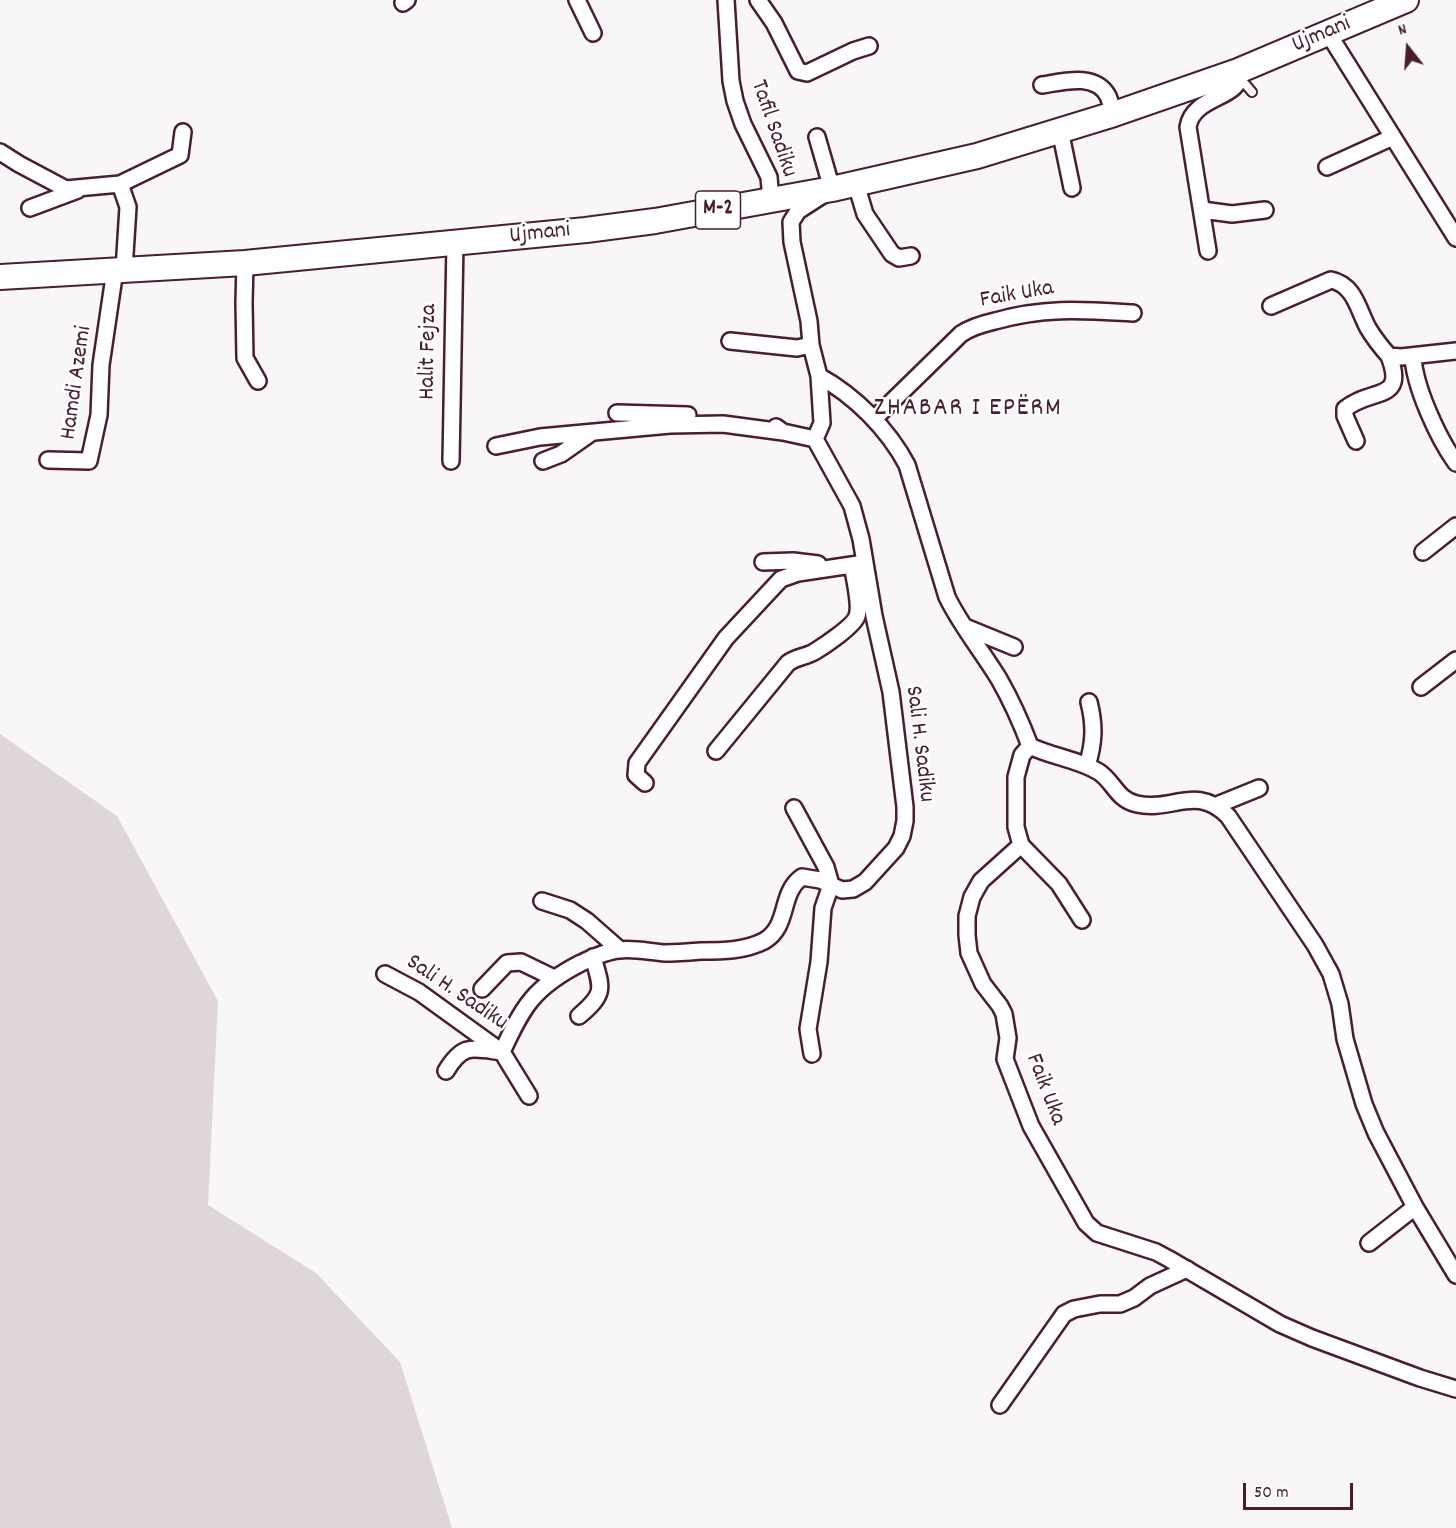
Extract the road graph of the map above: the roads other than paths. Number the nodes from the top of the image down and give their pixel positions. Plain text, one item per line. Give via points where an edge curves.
1 (577, 0) edge
2 (726, 0) edge
3 (758, 0) edge
4 (1406, 0) edge
5 (593, 33) dead end
6 (1328, 33) junction
7 (869, 46) dead end
8 (1238, 74) junction
9 (1042, 84) dead end
10 (1252, 92) dead end
11 (1114, 114) junction
12 (1060, 130) junction
13 (183, 132) dead end
14 (817, 137) dead end
15 (1393, 137) junction
16 (0, 152) edge
17 (1327, 167) dead end
18 (120, 184) junction
19 (856, 184) junction
20 (1072, 188) dead end
21 (81, 189) junction
22 (832, 189) junction
23 (771, 200) junction
24 (30, 208) dead end
25 (1202, 210) junction
26 (1265, 210) dead end
27 (1456, 238) edge
28 (455, 243) junction
29 (1208, 251) dead end
30 (912, 256) dead end
31 (245, 263) junction
32 (119, 270) junction
33 (0, 277) edge
34 (1271, 306) dead end
35 (1132, 313) dead end
36 (730, 341) dead end
37 (811, 345) junction
38 (1456, 351) edge
39 (1389, 356) junction
40 (1413, 356) junction
41 (819, 376) junction
42 (258, 381) dead end
43 (617, 413) dead end
44 (874, 419) junction
45 (783, 432) junction
46 (591, 434) junction
47 (815, 439) junction
48 (1356, 441) dead end
49 (495, 446) dead end
50 (48, 460) dead end
51 (451, 461) dead end
52 (543, 461) dead end
53 (1456, 463) edge
54 (1456, 526) edge
55 (1424, 552) dead end
56 (763, 562) dead end
57 (858, 564) junction
58 (827, 568) junction
59 (965, 627) junction
60 (1014, 647) dead end
61 (1456, 660) edge
62 (1421, 687) dead end
63 (1089, 702) dead end
64 (1030, 746) junction
65 (716, 751) dead end
66 (1087, 766) junction
67 (645, 783) dead end
68 (1259, 788) dead end
69 (1217, 805) junction
70 (794, 808) dead end
71 (1021, 845) junction
72 (831, 885) junction
73 (542, 901) dead end
74 (1082, 920) dead end
75 (620, 950) junction
76 (592, 957) junction
77 (385, 974) dead end
78 (554, 978) junction
79 (482, 989) dead end
80 (579, 1016) dead end
81 (501, 1052) junction
82 (812, 1054) dead end
83 (447, 1071) dead end
84 (529, 1096) dead end
85 (1415, 1207) junction
86 (1369, 1243) dead end
87 (1187, 1269) junction
88 (1456, 1275) edge
89 (1456, 1389) edge
90 (1000, 1405) dead end

1 - 5 street
2 - 23 street, Tafil Sadiku via 730,81 743,124 769,177
3 - 7 street, Tafil Sadiku via 798,71 807,73
4 - 6 main road, Ujmani / M-2
6 - 8 main road, Ujmani / M-2
6 - 15 street
8 - 10 lane
8 - 11 main road, Ujmani / M-2
8 - 25 street, Ujmani via 1233,89 1198,108 1189,120
9 - 11 street via 1094,82 1107,94
11 - 12 main road, Ujmani / M-2
12 - 19 main road, Ujmani / M-2 via 977,156
12 - 20 street
13 - 18 street via 180,155
14 - 22 street
15 - 17 street
15 - 27 street
16 - 21 street via 66,189
18 - 21 street
18 - 32 street via 128,207
19 - 22 main road, Ujmani / M-2
19 - 30 street via 865,214 892,254 899,258
21 - 24 street
22 - 23 main road, Ujmani / M-2
22 - 37 street via 798,211 791,222
23 - 28 main road, Ujmani / M-2 via 655,221
25 - 26 street via 1232,214
25 - 29 street, Ujmani
28 - 31 main road, Ujmani / M-2
28 - 51 street, Halit Fejza
31 - 32 main road, Ujmani / M-2
31 - 42 street via 245,358
32 - 33 main road, Ujmani / M-2
32 - 50 street, Hamdi Azemi via 101,365 99,415 89,461
34 - 39 street via 1331,280 1337,281 1350,291 1368,328
35 - 44 street, Faik Uka via 1042,310 969,328
36 - 37 street via 797,348
37 - 41 street
38 - 40 street
39 - 40 street
39 - 48 street via 1395,380 1392,387 1359,399 1345,409
40 - 53 street via 1413,368 1438,434
41 - 44 street
41 - 47 street via 822,423
43 - 45 street via 730,416 771,424
44 - 59 street via 907,465 947,597
45 - 46 street via 723,424 651,426
45 - 47 street
46 - 49 street via 540,437
46 - 52 street
47 - 57 street, Sali H. Sadiku via 852,506
54 - 55 street
56 - 58 street via 816,563
57 - 58 street
57 - 65 street, Sali H. Sadiku via 858,614 854,622 814,652 788,663
57 - 72 street, Sali H. Sadiku via 866,578 891,692 904,821 896,848 865,882 842,890
58 - 67 street via 781,579 731,632 638,763 636,775
59 - 60 street
59 - 64 street via 1014,706
61 - 62 street
63 - 66 street via 1094,744
64 - 66 street
64 - 71 street via 1022,755 1016,777 1016,827
66 - 69 street via 1102,774 1126,801 1154,805 1202,800
68 - 69 street
69 - 85 street via 1332,974 1364,1104
70 - 72 street via 826,867
71 - 74 street via 1059,884
71 - 87 street, Faik Uka via 981,881 967,916 967,935 976,970 1004,1014 1008,1038 1005,1059 1030,1126 1086,1223 1097,1233 1155,1252
72 - 75 street, Sali H. Sadiku via 802,877 793,883 775,931 752,945 726,951
72 - 82 street via 823,908 808,1029
73 - 75 street via 570,910
75 - 76 street, Sali H. Sadiku
76 - 78 street, Sali H. Sadiku
76 - 80 street via 601,986 594,1003
77 - 81 street, Sali H. Sadiku via 419,992
78 - 79 street, Sali H. Sadiku via 521,963 507,963
78 - 81 street, Sali H. Sadiku via 518,1017
81 - 83 street, Sali H. Sadiku via 474,1048 456,1055
81 - 84 street, Sali H. Sadiku
85 - 86 street
85 - 88 street
87 - 89 street, Faik Uka via 1280,1324
87 - 90 street via 1120,1304 1100,1304 1065,1314

